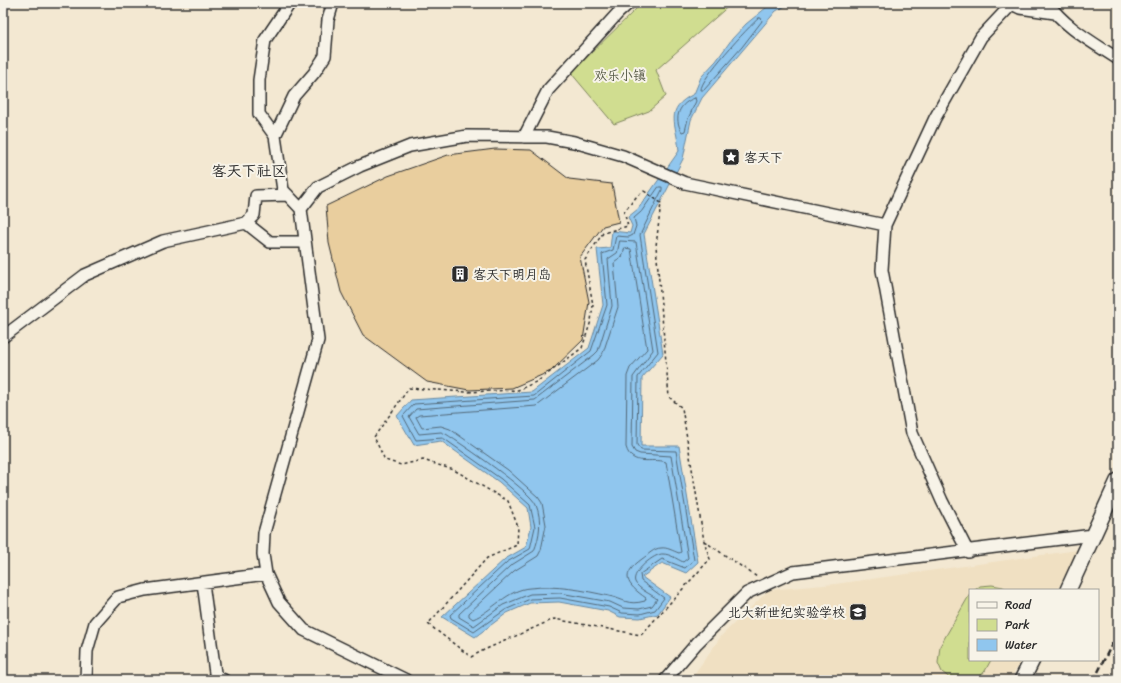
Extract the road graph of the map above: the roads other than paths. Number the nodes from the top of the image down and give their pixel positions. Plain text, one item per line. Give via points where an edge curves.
1 (290, 3) edge
2 (333, 3) edge
3 (629, 3) edge
4 (1048, 3) edge
5 (1010, 4) edge
6 (1055, 13) junction
7 (1118, 59) edge
8 (275, 136) junction
9 (524, 137) junction
10 (288, 196) junction
11 (301, 209) junction
12 (246, 223) junction
13 (885, 225) junction
14 (304, 242) junction
15 (3, 337) edge
16 (1118, 480) edge
17 (1093, 535) junction
18 (968, 552) junction
19 (266, 574) junction
20 (203, 583) junction
21 (1068, 589) edge
22 (1032, 661) edge
23 (86, 680) edge
24 (224, 680) edge
25 (406, 680) edge
26 (665, 680) edge
27 (1022, 680) edge

1 - 8 street via 266,40 259,80 259,114
2 - 8 street via 328,20 325,56 294,96
3 - 9 street via 548,90
4 - 6 street
5 - 6 street
5 - 13 street via 981,37 935,118
6 - 7 street
8 - 10 street via 283,190
9 - 11 street via 467,136 410,146 360,166 318,187
9 - 13 street via 547,137 574,142 623,156 685,183
10 - 11 street
10 - 12 street via 256,196 254,215
11 - 14 street
12 - 14 street via 270,242
12 - 15 street via 163,240 85,275
13 - 18 street via 882,270 912,433
14 - 19 street via 318,340 264,533 263,554
16 - 17 street
17 - 18 street
17 - 21 street
18 - 26 street via 793,572 747,593 697,643
19 - 20 street
19 - 25 street via 279,602 304,630
20 - 23 street via 145,590 118,597 95,623 87,651
20 - 24 street via 215,673
22 - 27 street

